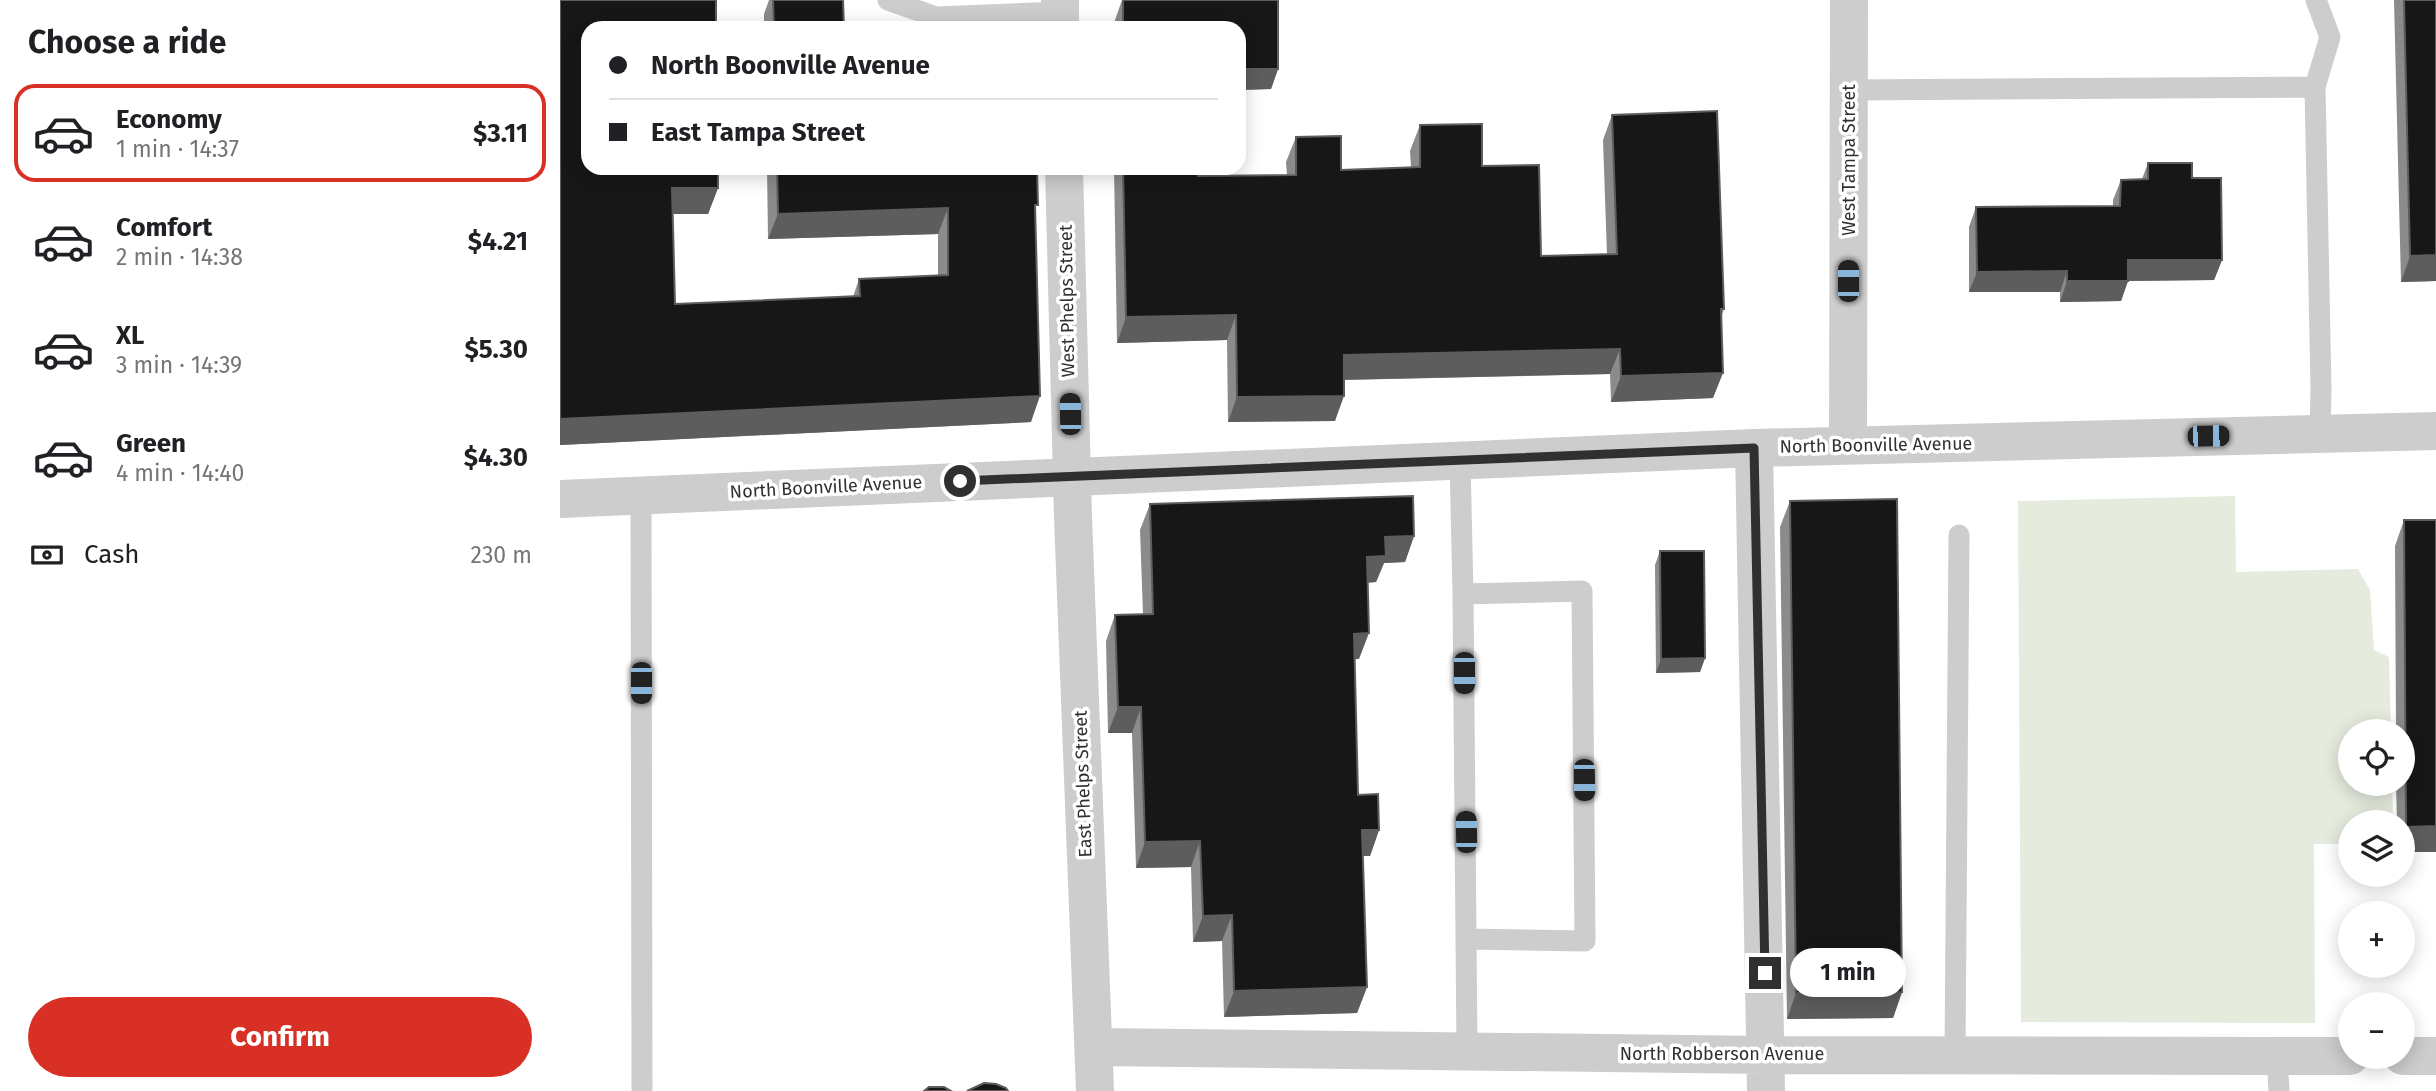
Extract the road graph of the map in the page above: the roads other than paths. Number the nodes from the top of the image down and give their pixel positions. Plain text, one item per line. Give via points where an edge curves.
1 (888, 0) edge
2 (1849, 0) edge
3 (2316, 0) edge
4 (1060, 13) edge
5 (2315, 87) junction
6 (1849, 90) junction
7 (1064, 175) edge
8 (2436, 431) edge
9 (2320, 434) junction
10 (1848, 445) junction
11 (1754, 448) junction
12 (1460, 460) junction
13 (1071, 476) junction
14 (642, 496) junction
15 (560, 499) edge
16 (1959, 535) dead end
17 (1463, 594) junction
18 (1467, 939) junction
19 (1094, 1047) junction
20 (1468, 1052) junction
21 (1955, 1055) junction
22 (2415, 1056) edge
23 (2436, 1056) edge
24 (2338, 1059) edge
25 (1766, 1073) edge
26 (2278, 1074) edge
27 (642, 1091) edge
28 (1095, 1091) edge

1 - 4 lane via 936,17
2 - 6 street, West Tampa Street
3 - 5 lane via 2330,37
5 - 6 lane
5 - 9 lane
6 - 10 street, West Tampa Street
7 - 13 street, West Phelps Street
8 - 9 street, North Boonville Avenue
9 - 10 street, North Boonville Avenue
10 - 11 street, North Boonville Avenue
11 - 12 street, North Boonville Avenue
11 - 25 street
12 - 13 street, North Boonville Avenue
12 - 17 lane
13 - 14 street, North Boonville Avenue
13 - 19 street, East Phelps Street
14 - 15 street, North Boonville Avenue
14 - 27 lane
16 - 21 lane
17 - 18 lane
17 - 18 lane via 1582,591 1585,941
18 - 20 lane
19 - 20 street, North Robberson Avenue
19 - 28 street, East Phelps Street
20 - 25 street, North Robberson Avenue
21 - 25 street, North Robberson Avenue
21 - 26 street, North Robberson Avenue
22 - 23 street
24 - 26 street, North Robberson Avenue

